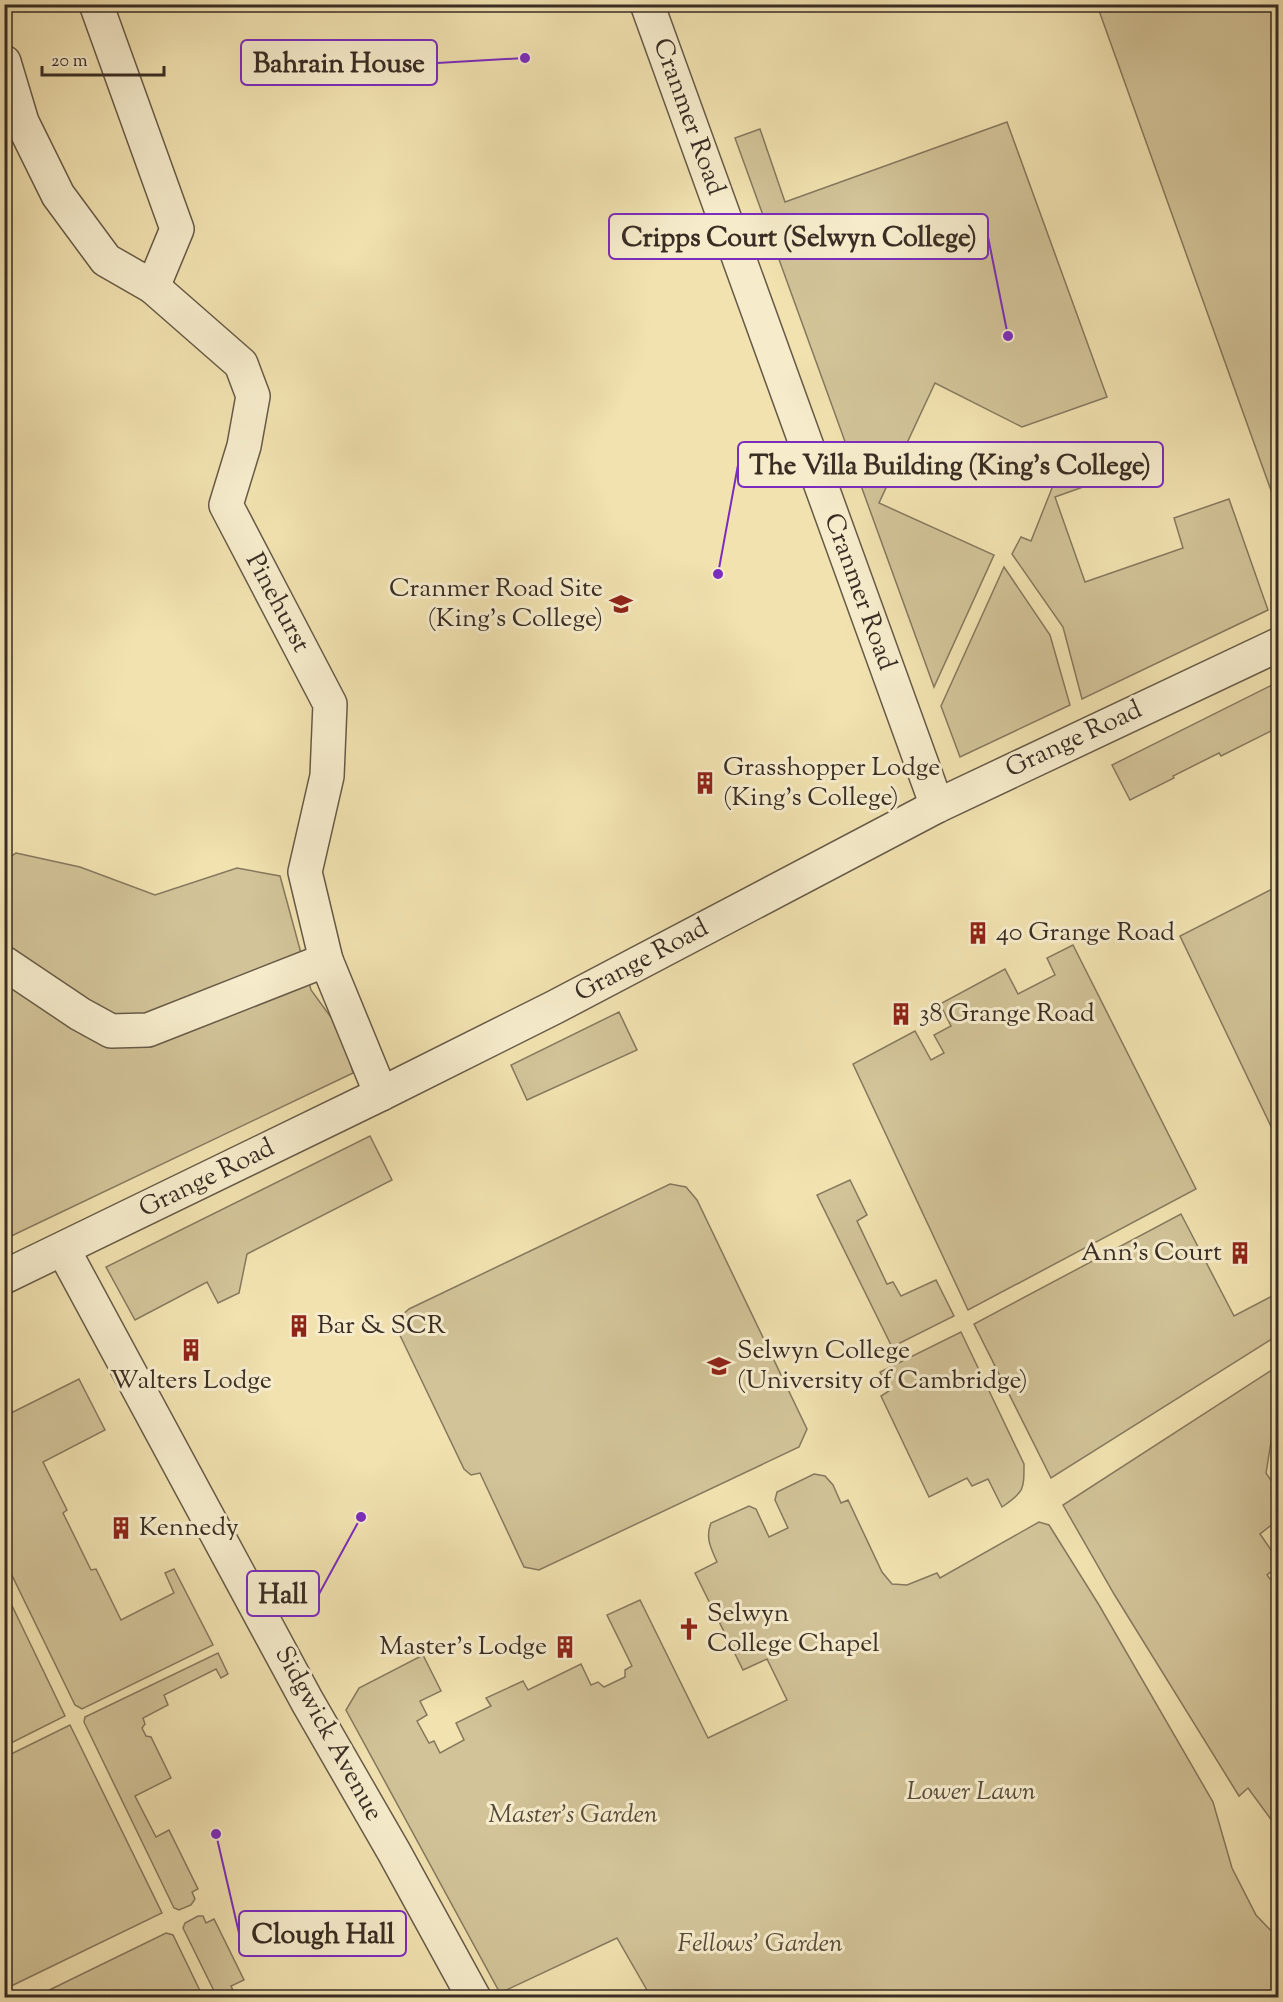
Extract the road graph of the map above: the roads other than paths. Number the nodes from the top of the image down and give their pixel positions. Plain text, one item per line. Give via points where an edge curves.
1 (96, 4) edge
2 (647, 4) edge
3 (4, 62) edge
4 (153, 287) junction
5 (1278, 645) edge
6 (937, 806) junction
7 (326, 960) junction
8 (4, 963) edge
9 (381, 1094) junction
10 (63, 1249) junction
11 (4, 1277) edge
12 (474, 1998) edge

1 - 4 street via 177,229
2 - 6 street, Cranmer Road
3 - 4 street, Pinehurst via 22,122 58,195 106,260
4 - 7 street, Pinehurst via 241,364 253,396 244,446 226,505 330,704 327,776 305,872
5 - 6 street, Grange Road
6 - 9 street, Grange Road
7 - 8 street via 148,1030 111,1031
7 - 9 street, Pinehurst
9 - 10 street, Grange Road
10 - 11 street, Grange Road
10 - 12 street, Sidgwick Avenue via 307,1701

